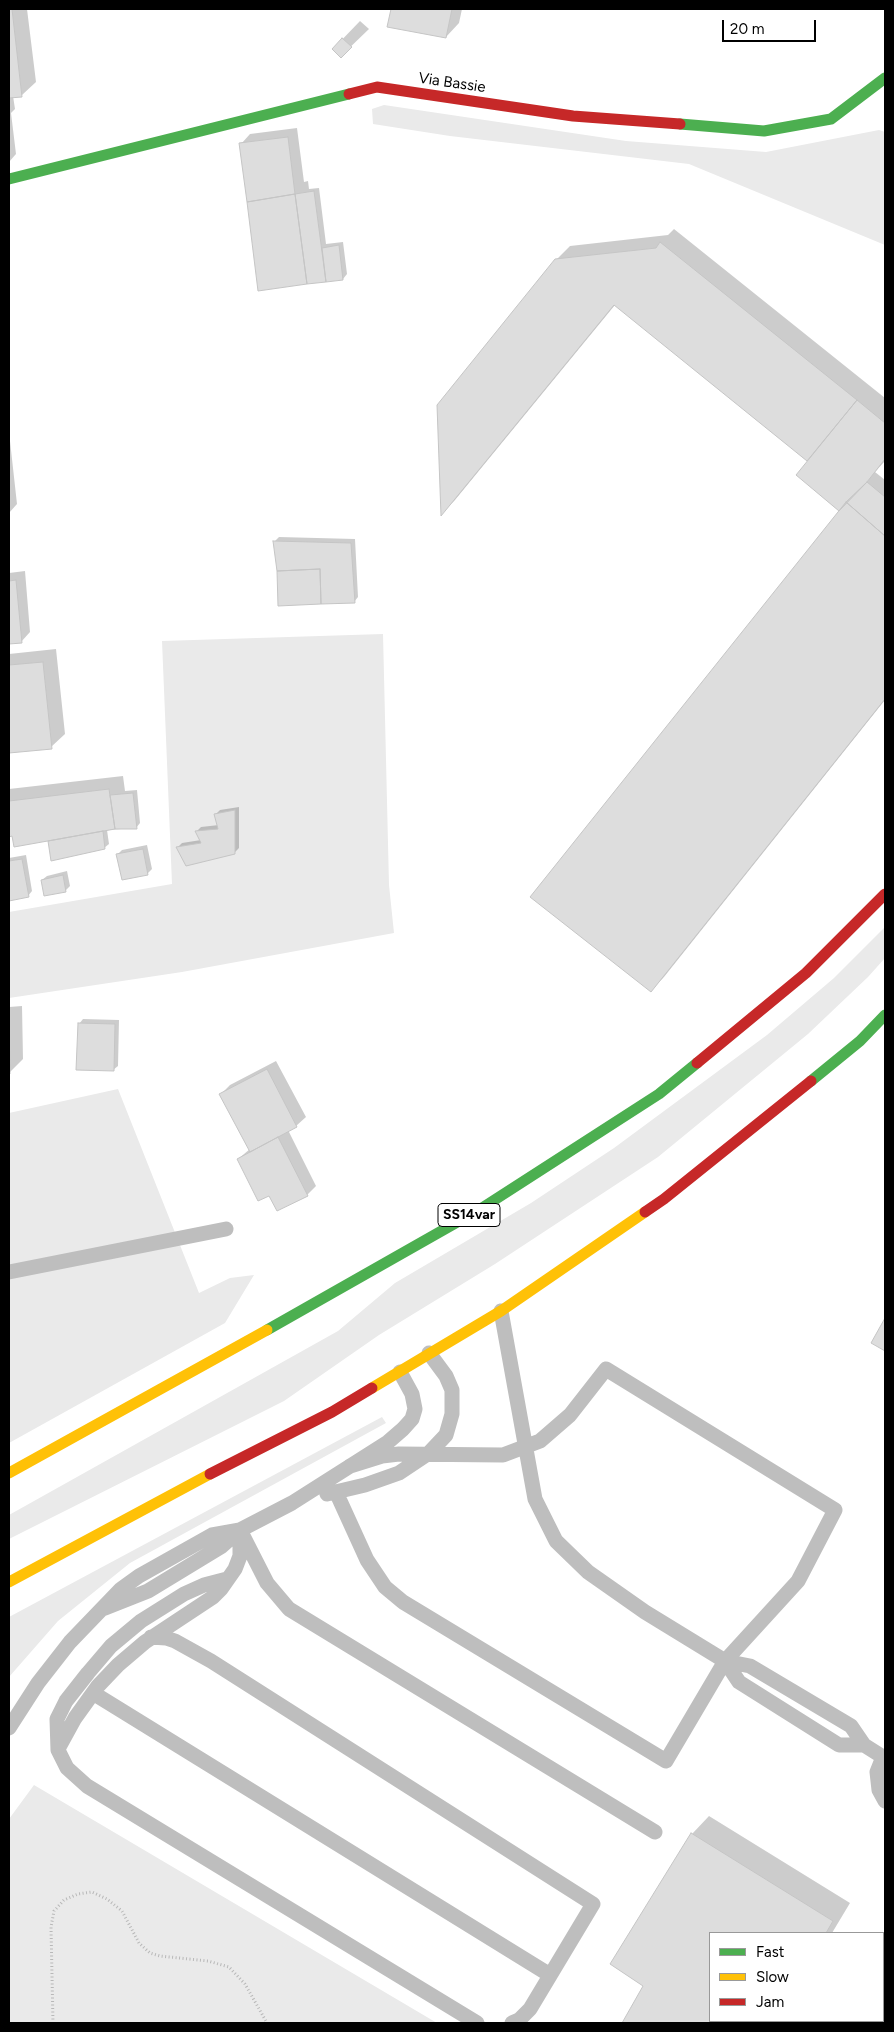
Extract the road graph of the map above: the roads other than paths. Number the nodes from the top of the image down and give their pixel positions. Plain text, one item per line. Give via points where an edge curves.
1 (885, 78) edge
2 (9, 179) edge
3 (885, 894) edge
4 (885, 1015) edge
5 (226, 1229) dead end
6 (9, 1272) edge
7 (501, 1311) junction
8 (429, 1353) junction
9 (400, 1372) junction
10 (526, 1446) junction
11 (429, 1453) junction
12 (350, 1466) junction
13 (9, 1473) edge
14 (336, 1492) junction
15 (292, 1503) junction
16 (240, 1530) junction
17 (227, 1579) junction
18 (9, 1582) edge
19 (151, 1637) junction
20 (725, 1661) junction
21 (93, 1694) junction
22 (9, 1728) edge
23 (864, 1745) junction
24 (58, 1750) junction
25 (884, 1755) edge
26 (885, 1801) edge
27 (656, 1832) dead end
28 (550, 1975) junction
29 (477, 2023) edge
30 (512, 2023) edge

1 - 2 main road, Via Bassie via 830,119 764,131 573,116 377,87
3 - 13 main road, SS14var via 806,973 659,1094 482,1208
4 - 7 main road via 860,1041 664,1199
5 - 6 lane
7 - 8 main road
7 - 10 lane
8 - 9 main road
8 - 11 lane via 452,1390 452,1414 446,1435
9 - 12 lane via 412,1394 415,1409 412,1419 388,1442
9 - 18 main road via 332,1412
10 - 11 lane via 504,1456
10 - 20 lane via 536,1499 556,1541 588,1572
10 - 20 lane via 540,1441 570,1415 606,1369 835,1510 798,1581
11 - 12 lane via 382,1456
11 - 14 lane via 399,1473
12 - 15 lane
14 - 15 lane
14 - 20 lane via 368,1560 385,1587 403,1602 666,1761
15 - 16 lane
16 - 17 lane via 240,1556
16 - 22 lane via 222,1546 148,1591 105,1608 70,1642
16 - 27 lane via 267,1583 289,1609
17 - 19 lane via 212,1596
17 - 24 lane via 184,1594 141,1621 111,1646 66,1701 57,1718
19 - 21 lane via 118,1665
19 - 28 lane via 175,1641 211,1661 592,1904
20 - 23 lane via 750,1666 851,1726
20 - 23 lane via 739,1682 839,1744
21 - 24 lane via 75,1718
21 - 28 lane
23 - 25 lane
24 - 29 lane via 67,1768 87,1786
25 - 26 lane via 877,1772 879,1790
28 - 30 lane via 530,2009

